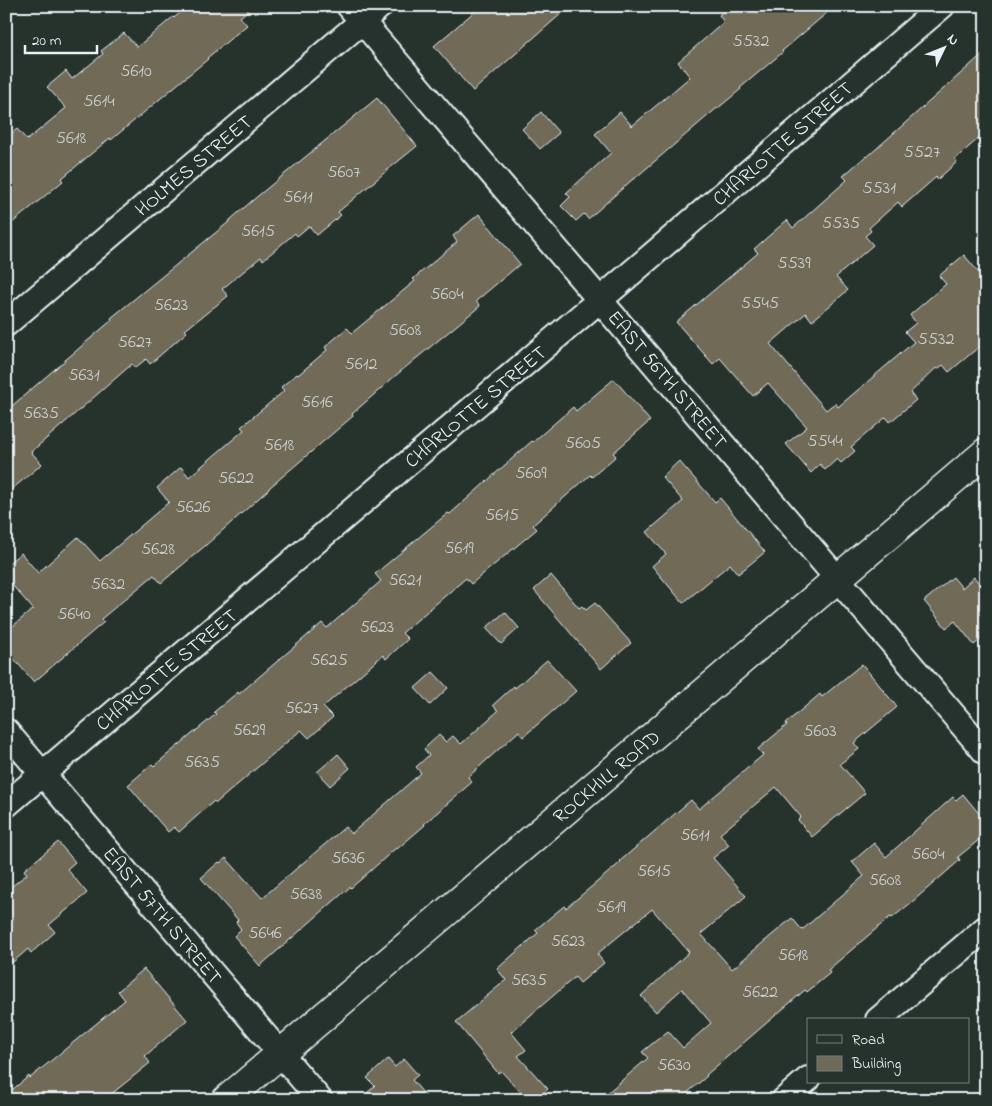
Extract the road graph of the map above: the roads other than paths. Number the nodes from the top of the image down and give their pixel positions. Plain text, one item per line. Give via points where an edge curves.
1 (380, 6) edge
2 (942, 6) edge
3 (355, 14) edge
4 (600, 300) junction
5 (6, 324) edge
6 (986, 452) edge
7 (838, 578) junction
8 (6, 731) edge
9 (986, 753) edge
10 (43, 774) junction
11 (6, 805) edge
12 (986, 928) edge
13 (880, 1018) edge
14 (280, 1053) junction
15 (807, 1080) edge
16 (226, 1100) edge
17 (320, 1100) edge
18 (784, 1100) edge

1 - 3 street, HOLMES STREET
2 - 4 street, CHARLOTTE STREET
3 - 4 street, EAST 56TH STREET
3 - 5 street, HOLMES STREET
4 - 7 street, EAST 56TH STREET
4 - 10 street, CHARLOTTE STREET
6 - 7 main road, ROCKHILL ROAD
7 - 9 street, EAST 56TH STREET
7 - 14 main road, ROCKHILL ROAD
8 - 10 street, EAST 57TH STREET
10 - 11 street, CHARLOTTE STREET
10 - 14 street, EAST 57TH STREET
12 - 13 street
14 - 16 main road, ROCKHILL ROAD
14 - 17 street, EAST 57TH STREET
15 - 18 street

